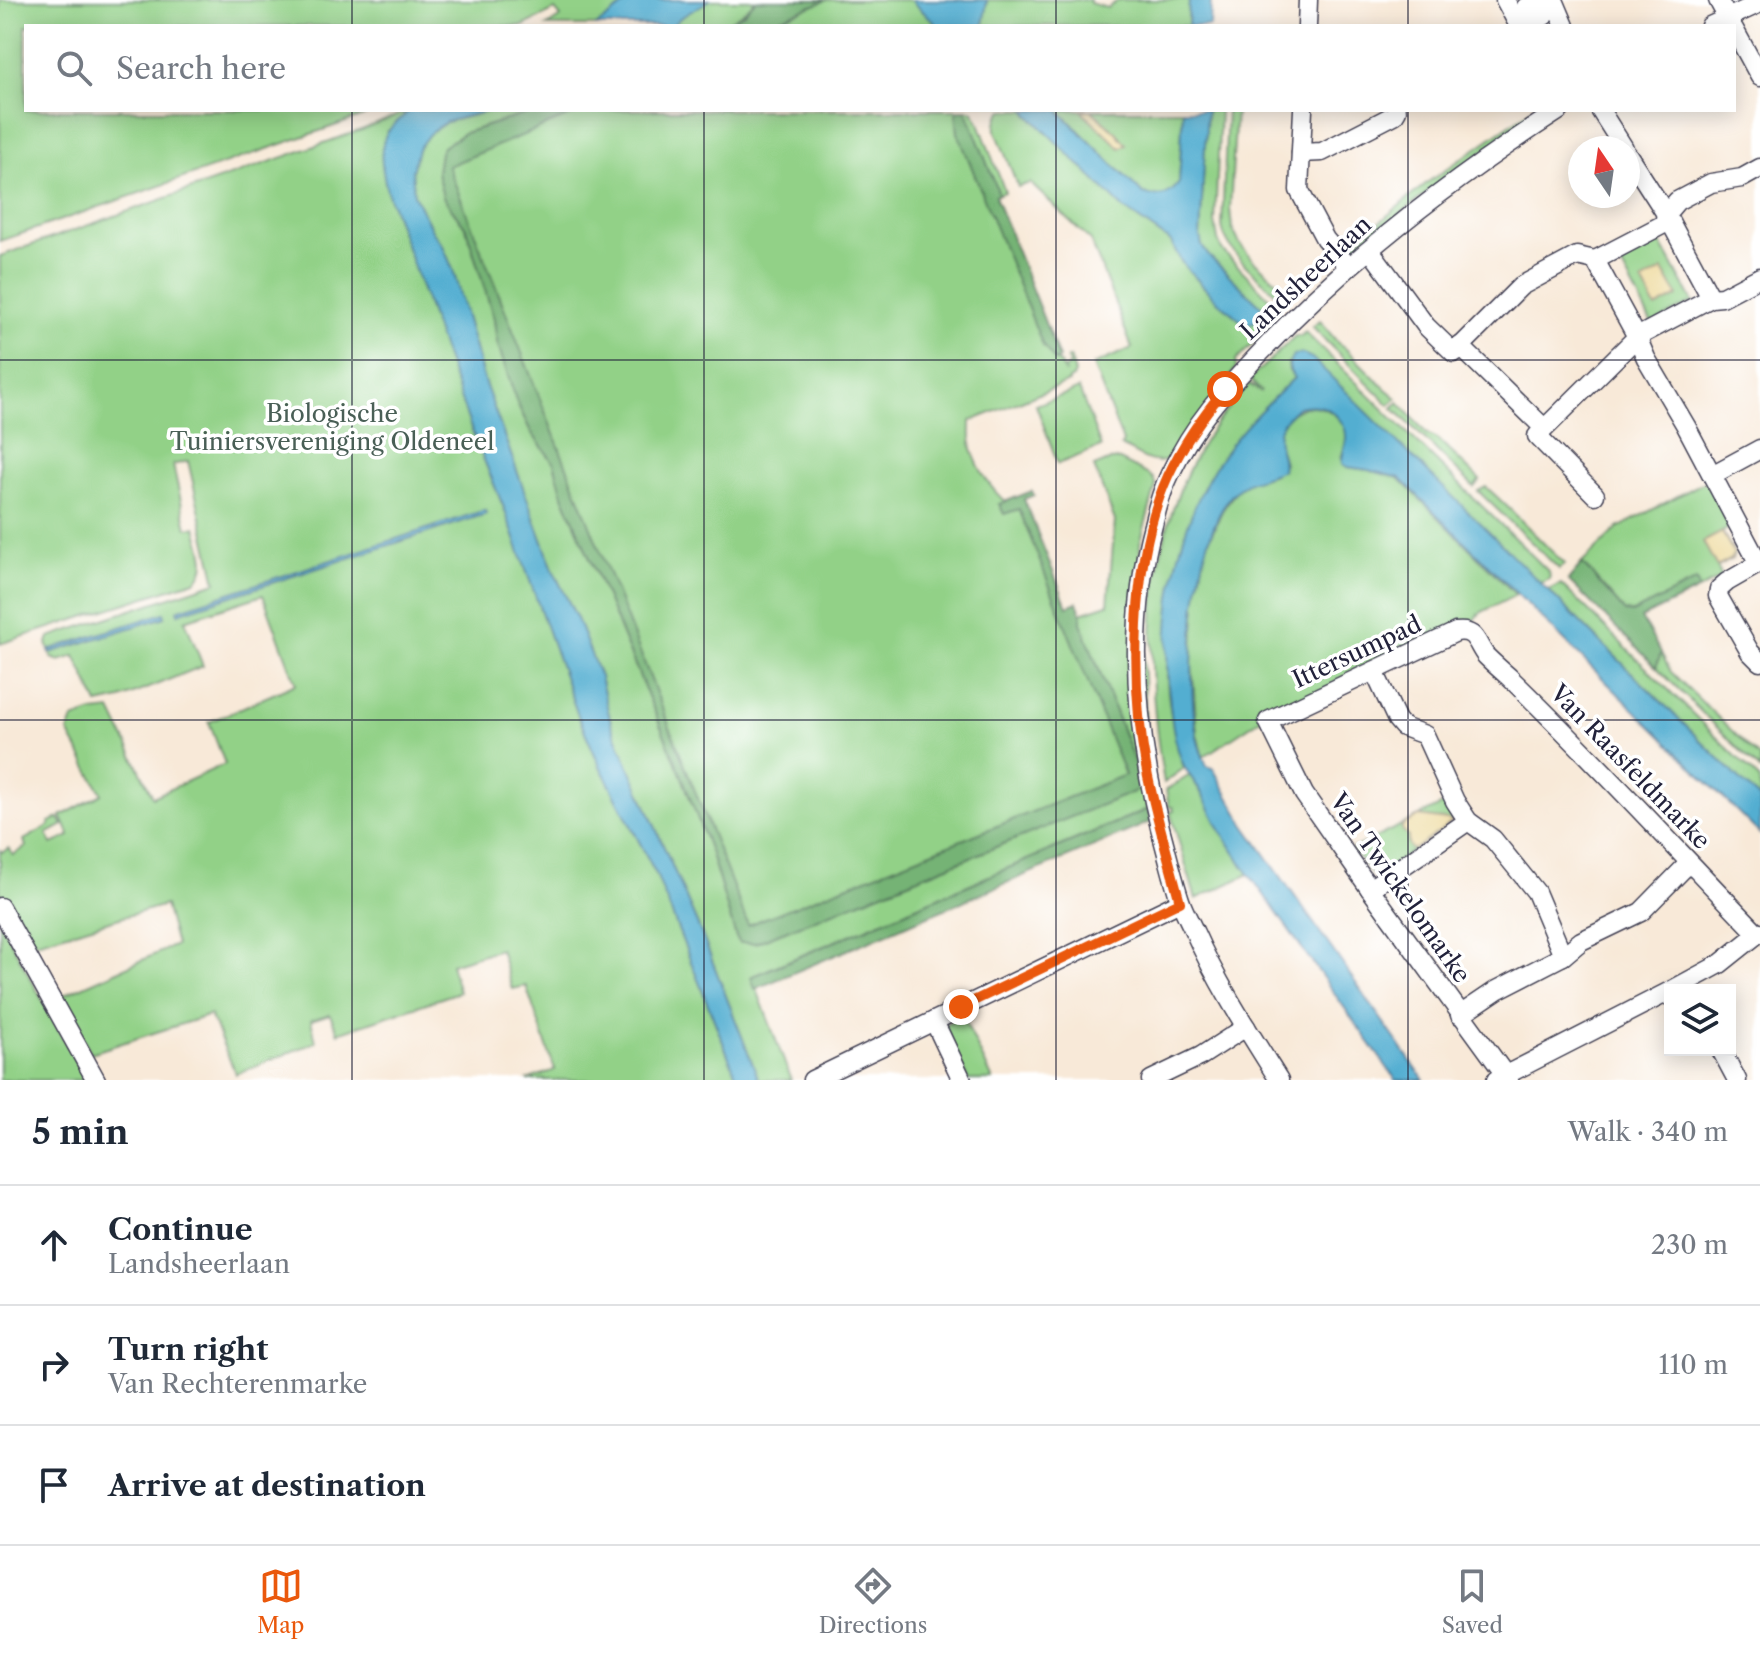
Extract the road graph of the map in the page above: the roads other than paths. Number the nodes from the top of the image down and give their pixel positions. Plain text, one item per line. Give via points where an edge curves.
1 (1308, 0) edge
2 (1505, 0) edge
3 (1718, 0) edge
4 (1551, 1) edge
5 (1760, 3) edge
6 (1307, 24) edge
7 (1518, 24) edge
8 (1564, 24) edge
9 (1731, 24) edge
10 (1736, 33) edge
11 (1760, 77) edge
12 (1303, 112) edge
13 (1396, 112) edge
14 (1557, 112) edge
15 (1601, 112) edge
16 (1616, 136) edge
17 (1301, 153) junction
18 (1760, 168) edge
19 (1640, 174) edge
20 (1666, 214) junction
21 (1370, 250) junction
22 (1595, 260) junction
23 (1349, 267) junction
24 (1760, 277) edge
25 (1711, 298) junction
26 (1637, 337) junction
27 (1460, 346) junction
28 (1544, 428) junction
29 (1760, 449) edge
30 (1712, 475) junction
31 (1595, 495) dead end
32 (1759, 564) edge
33 (1469, 633) joint
34 (1760, 662) edge
35 (1374, 671) junction
36 (1268, 721) joint
37 (1468, 821) junction
38 (1689, 863) junction
39 (1370, 889) junction
40 (1180, 902) junction
41 (0, 907) edge
42 (1759, 933) edge
43 (1563, 956) junction
44 (1687, 984) edge
45 (1664, 996) edge
46 (1460, 1015) junction
47 (934, 1021) junction
48 (1246, 1027) junction
49 (1724, 1056) edge
50 (1503, 1078) edge
51 (96, 1080) edge
52 (812, 1080) edge
53 (962, 1080) edge
54 (1151, 1080) edge
55 (1279, 1080) edge
56 (1737, 1080) edge

1 - 6 street
2 - 7 street
3 - 9 street
4 - 8 street
5 - 9 street
10 - 11 street
12 - 17 street
13 - 17 street via 1322,152
14 - 21 street, Landsheerlaan via 1431,199
15 - 16 street
17 - 23 street via 1299,190 1325,239
18 - 20 street via 1742,178 1711,183 1677,201
19 - 20 street
20 - 22 street via 1664,224
20 - 25 street
21 - 23 street, Landsheerlaan
21 - 27 street via 1426,326 1454,353
22 - 26 street
22 - 27 street via 1577,256 1521,286
23 - 40 street, Landsheerlaan via 1295,315 1205,414 1168,476 1149,539 1137,633 1139,718 1154,808
24 - 25 street
25 - 26 street
26 - 28 street
26 - 30 street
27 - 28 street
28 - 31 street via 1537,436
29 - 30 street
30 - 32 street
32 - 34 street via 1727,582 1718,596
33 - 35 street, Ittersumpad via 1456,632
33 - 38 street, Van Raasfeldmarke
35 - 36 street, Ittersumpad
35 - 37 street via 1397,720 1425,735
36 - 39 street, Van Twickelomarke via 1304,794
37 - 39 street
37 - 43 street via 1493,839 1536,892
38 - 42 street, Van Raasfeldmarke
38 - 43 street via 1641,912 1581,941
39 - 46 street, Van Twickelomarke
40 - 47 street
40 - 48 street, Landsheerlaan
41 - 51 street
42 - 44 street
43 - 46 street
45 - 50 street
46 - 50 street, Van Twickelomarke
47 - 52 street
47 - 53 street
48 - 54 street
48 - 55 street, Landsheerlaan
49 - 56 street

